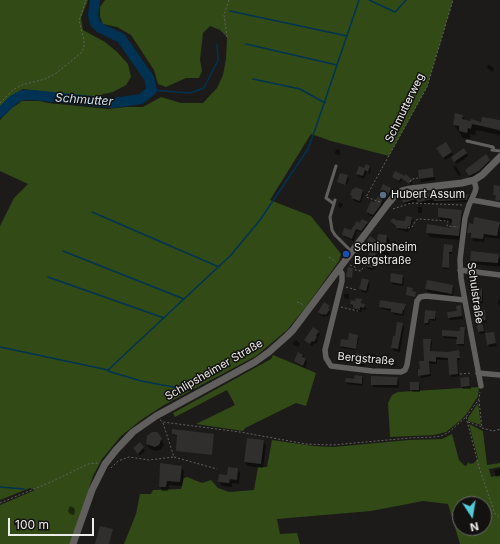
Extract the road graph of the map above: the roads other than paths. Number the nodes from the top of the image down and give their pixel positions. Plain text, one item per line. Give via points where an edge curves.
1 (467, 141) dead end
2 (500, 151) edge
3 (500, 157) edge
4 (336, 166) dead end
5 (474, 180) junction
6 (470, 202) junction
7 (500, 205) edge
8 (352, 252) junction
9 (340, 267) junction
10 (460, 270) junction
11 (500, 275) edge
12 (464, 300) junction
13 (478, 373) junction
14 (500, 375) edge
15 (481, 386) road end
16 (73, 544) edge

1 - 2 lane
3 - 5 street, Schlipsheimer Straße
4 - 8 lane via 326,198 334,202 330,217 332,230
5 - 6 street, Schulstraße via 476,188
5 - 8 street, Schlipsheimer Straße via 410,189 395,195 389,207
6 - 7 street
6 - 10 street, Schulstraße via 463,228
8 - 9 street, Schlipsheimer Straße
9 - 12 street, Bergstraße via 341,285 327,340 326,358 332,366 401,372 407,365 417,301 420,297
9 - 16 street, Schlipsheimer Straße via 293,330 264,356 156,416 133,432 105,464 92,490
10 - 11 street
10 - 12 street, Schulstraße
12 - 13 street, Schulstraße
13 - 14 street
13 - 15 street, Schulstraße

